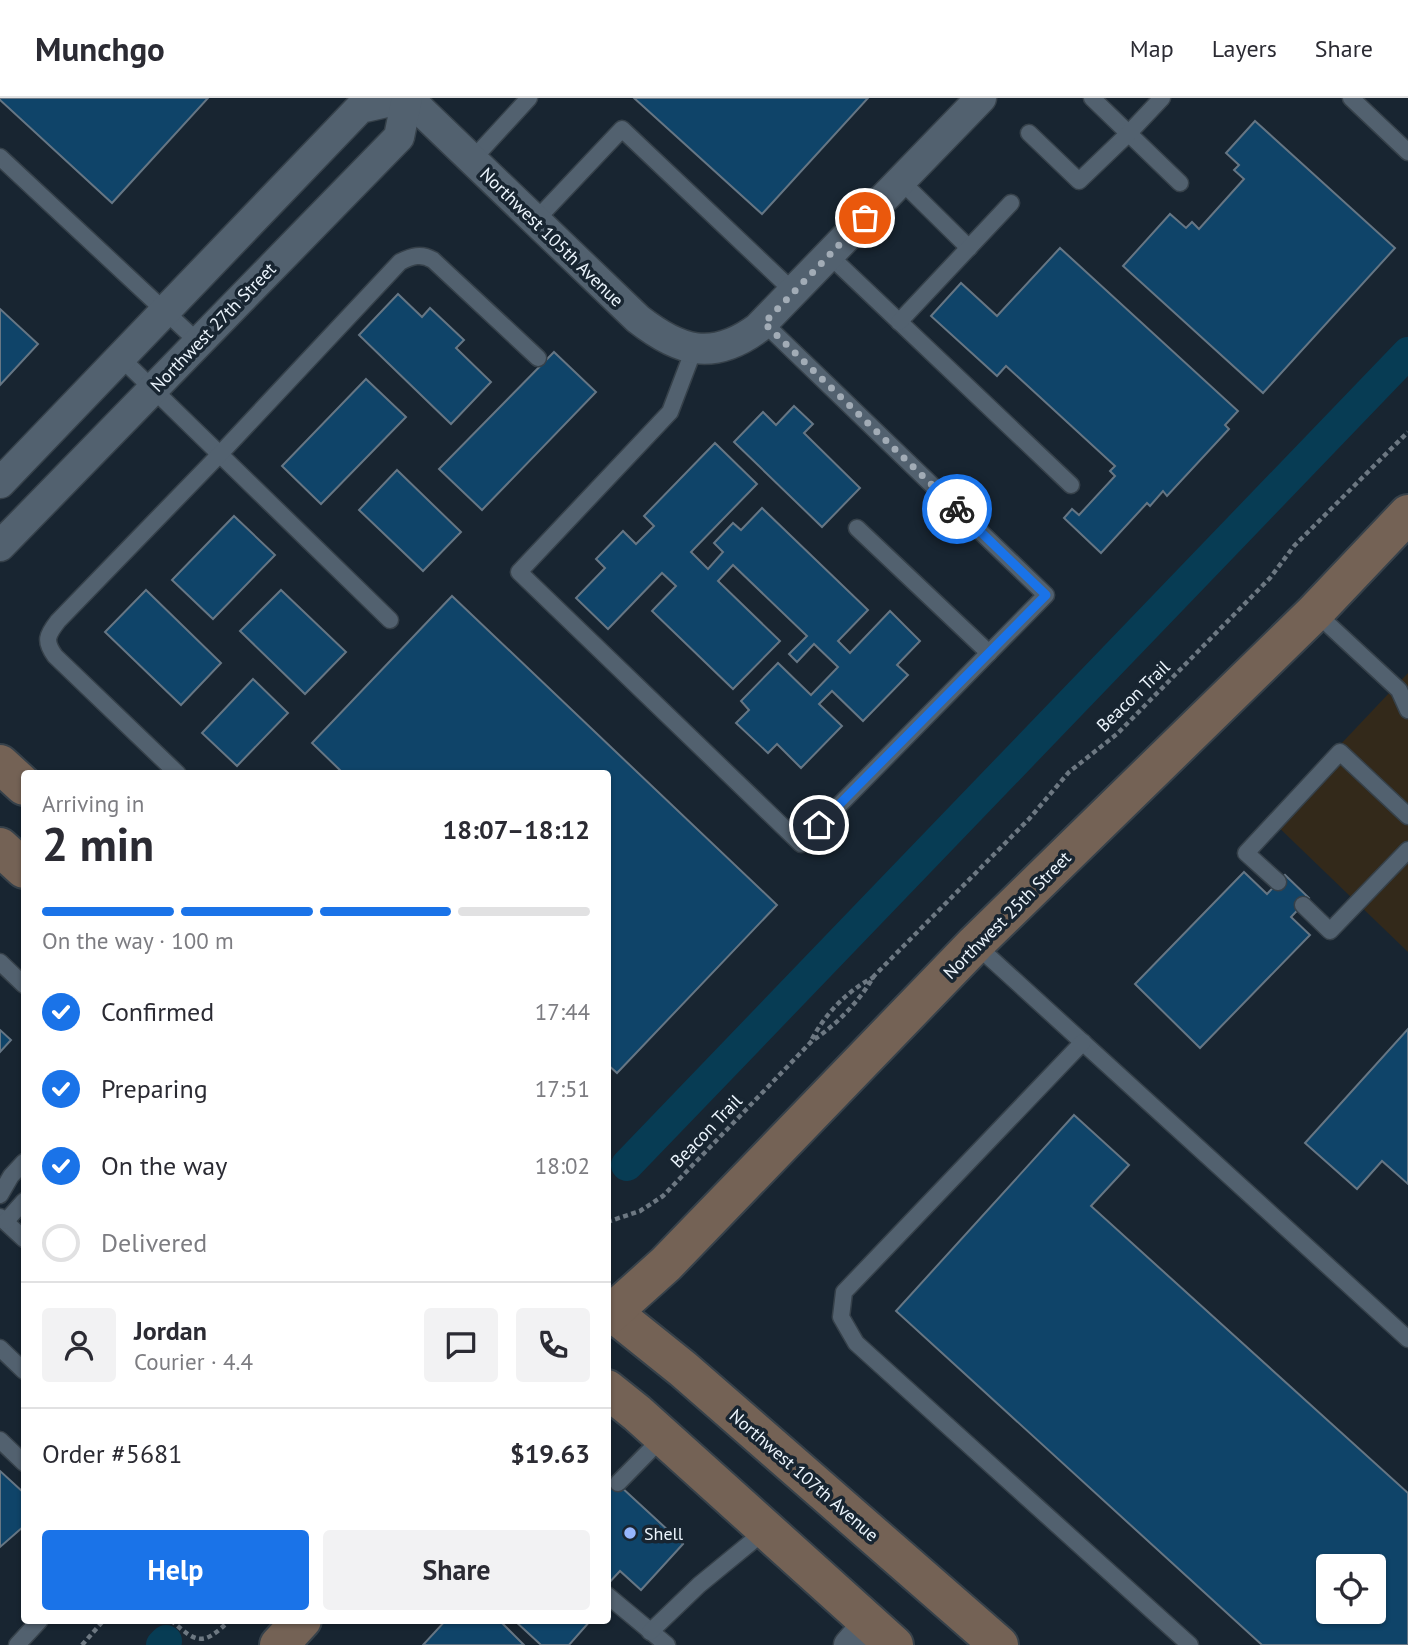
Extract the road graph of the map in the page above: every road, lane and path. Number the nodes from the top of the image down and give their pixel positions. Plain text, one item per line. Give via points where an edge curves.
1 (406, 98) edge
2 (529, 98) edge
3 (981, 98) edge
4 (1092, 98) edge
5 (1162, 98) edge
6 (1351, 98) edge
7 (1029, 133) dead end
8 (1128, 134) junction
9 (1408, 152) edge
10 (0, 157) edge
11 (472, 160) junction
12 (901, 181) junction
13 (1180, 183) dead end
14 (1011, 203) dead end
15 (535, 221) junction
16 (969, 248) junction
17 (829, 255) junction
18 (794, 292) junction
19 (164, 311) junction
20 (899, 322) junction
21 (764, 323) junction
22 (198, 342) junction
23 (703, 349) junction
24 (120, 357) junction
25 (538, 358) dead end
26 (153, 389) junction
27 (1408, 432) edge
28 (220, 454) junction
29 (0, 483) edge
30 (1071, 485) dead end
31 (1408, 514) edge
32 (857, 528) dead end
33 (0, 546) edge
34 (1315, 612) junction
35 (390, 621) dead end
36 (989, 653) junction
37 (1408, 710) edge
38 (0, 764) edge
39 (174, 770) edge
40 (21, 783) edge
41 (1408, 816) edge
42 (0, 847) edge
43 (1408, 850) edge
44 (21, 866) edge
45 (1278, 882) dead end
46 (1303, 905) dead end
47 (975, 944) junction
48 (0, 962) edge
49 (874, 976) junction
50 (21, 982) edge
51 (812, 1041) junction
52 (1083, 1042) junction
53 (21, 1165) edge
54 (0, 1195) edge
55 (21, 1204) edge
56 (3, 1219) edge
57 (611, 1221) edge
58 (21, 1236) edge
59 (611, 1310) edge
60 (611, 1314) edge
61 (1408, 1339) edge
62 (0, 1348) edge
63 (21, 1368) edge
64 (611, 1392) edge
65 (663, 1437) junction
66 (0, 1440) edge
67 (21, 1460) edge
68 (618, 1483) dead end
69 (766, 1530) junction
70 (611, 1598) edge
71 (36, 1624) edge
72 (100, 1624) edge
73 (175, 1624) edge
74 (226, 1624) edge
75 (650, 1632) junction
76 (871, 1637) edge
77 (18, 1645) edge
78 (82, 1645) edge
79 (667, 1645) edge
80 (999, 1645) edge
81 (1190, 1645) edge

1 - 11 street, Northwest 105th Avenue
1 - 19 street via 360,108
1 - 22 street, Northwest 27th Street via 399,137
2 - 11 lane
3 - 12 street
4 - 8 lane
5 - 8 lane
6 - 9 lane
7 - 8 lane via 1079,181
8 - 13 lane
10 - 19 lane
11 - 15 street, Northwest 105th Avenue
12 - 16 lane
12 - 17 street
14 - 16 lane
15 - 18 lane via 622,129
15 - 23 street, Northwest 105th Avenue via 638,319 679,345
16 - 20 lane
17 - 18 street
17 - 20 lane
18 - 21 street
19 - 22 lane
19 - 24 street
20 - 30 lane
21 - 23 street via 739,340
21 - 36 lane via 1046,595
22 - 26 street, Northwest 27th Street
23 - 36 lane via 670,412 519,572 800,844
24 - 26 lane
24 - 29 street
25 - 28 lane via 433,260 417,255 400,262
26 - 28 lane
26 - 33 street, Northwest 27th Street
27 - 49 path, Beacon Trail via 1294,546 1270,578 1116,734 1069,772
28 - 35 lane
28 - 39 lane via 58,621 47,639 55,656
31 - 34 main road, Northwest 25th Street
32 - 36 lane
34 - 37 lane via 1399,691
34 - 47 main road, Northwest 25th Street
38 - 40 main road
41 - 45 lane via 1340,752 1245,853
42 - 44 main road
43 - 46 lane via 1330,931
47 - 52 lane
47 - 59 main road, Northwest 25th Street via 666,1264
48 - 50 lane
49 - 51 path, Beacon Trail via 865,992
49 - 51 path, Beacon Trail via 856,986 822,1021
51 - 57 path, Beacon Trail via 663,1196 640,1211
52 - 61 lane
52 - 81 lane via 844,1292 841,1317 856,1343
53 - 54 lane
55 - 56 lane
56 - 58 lane
60 - 80 main road, Northwest 107th Avenue via 683,1369
62 - 63 lane
64 - 65 main road
65 - 68 lane
65 - 69 main road
66 - 67 lane
69 - 75 lane
69 - 76 main road
70 - 75 lane
71 - 77 lane
72 - 78 path
73 - 74 path via 198,1640 215,1636
75 - 79 lane

